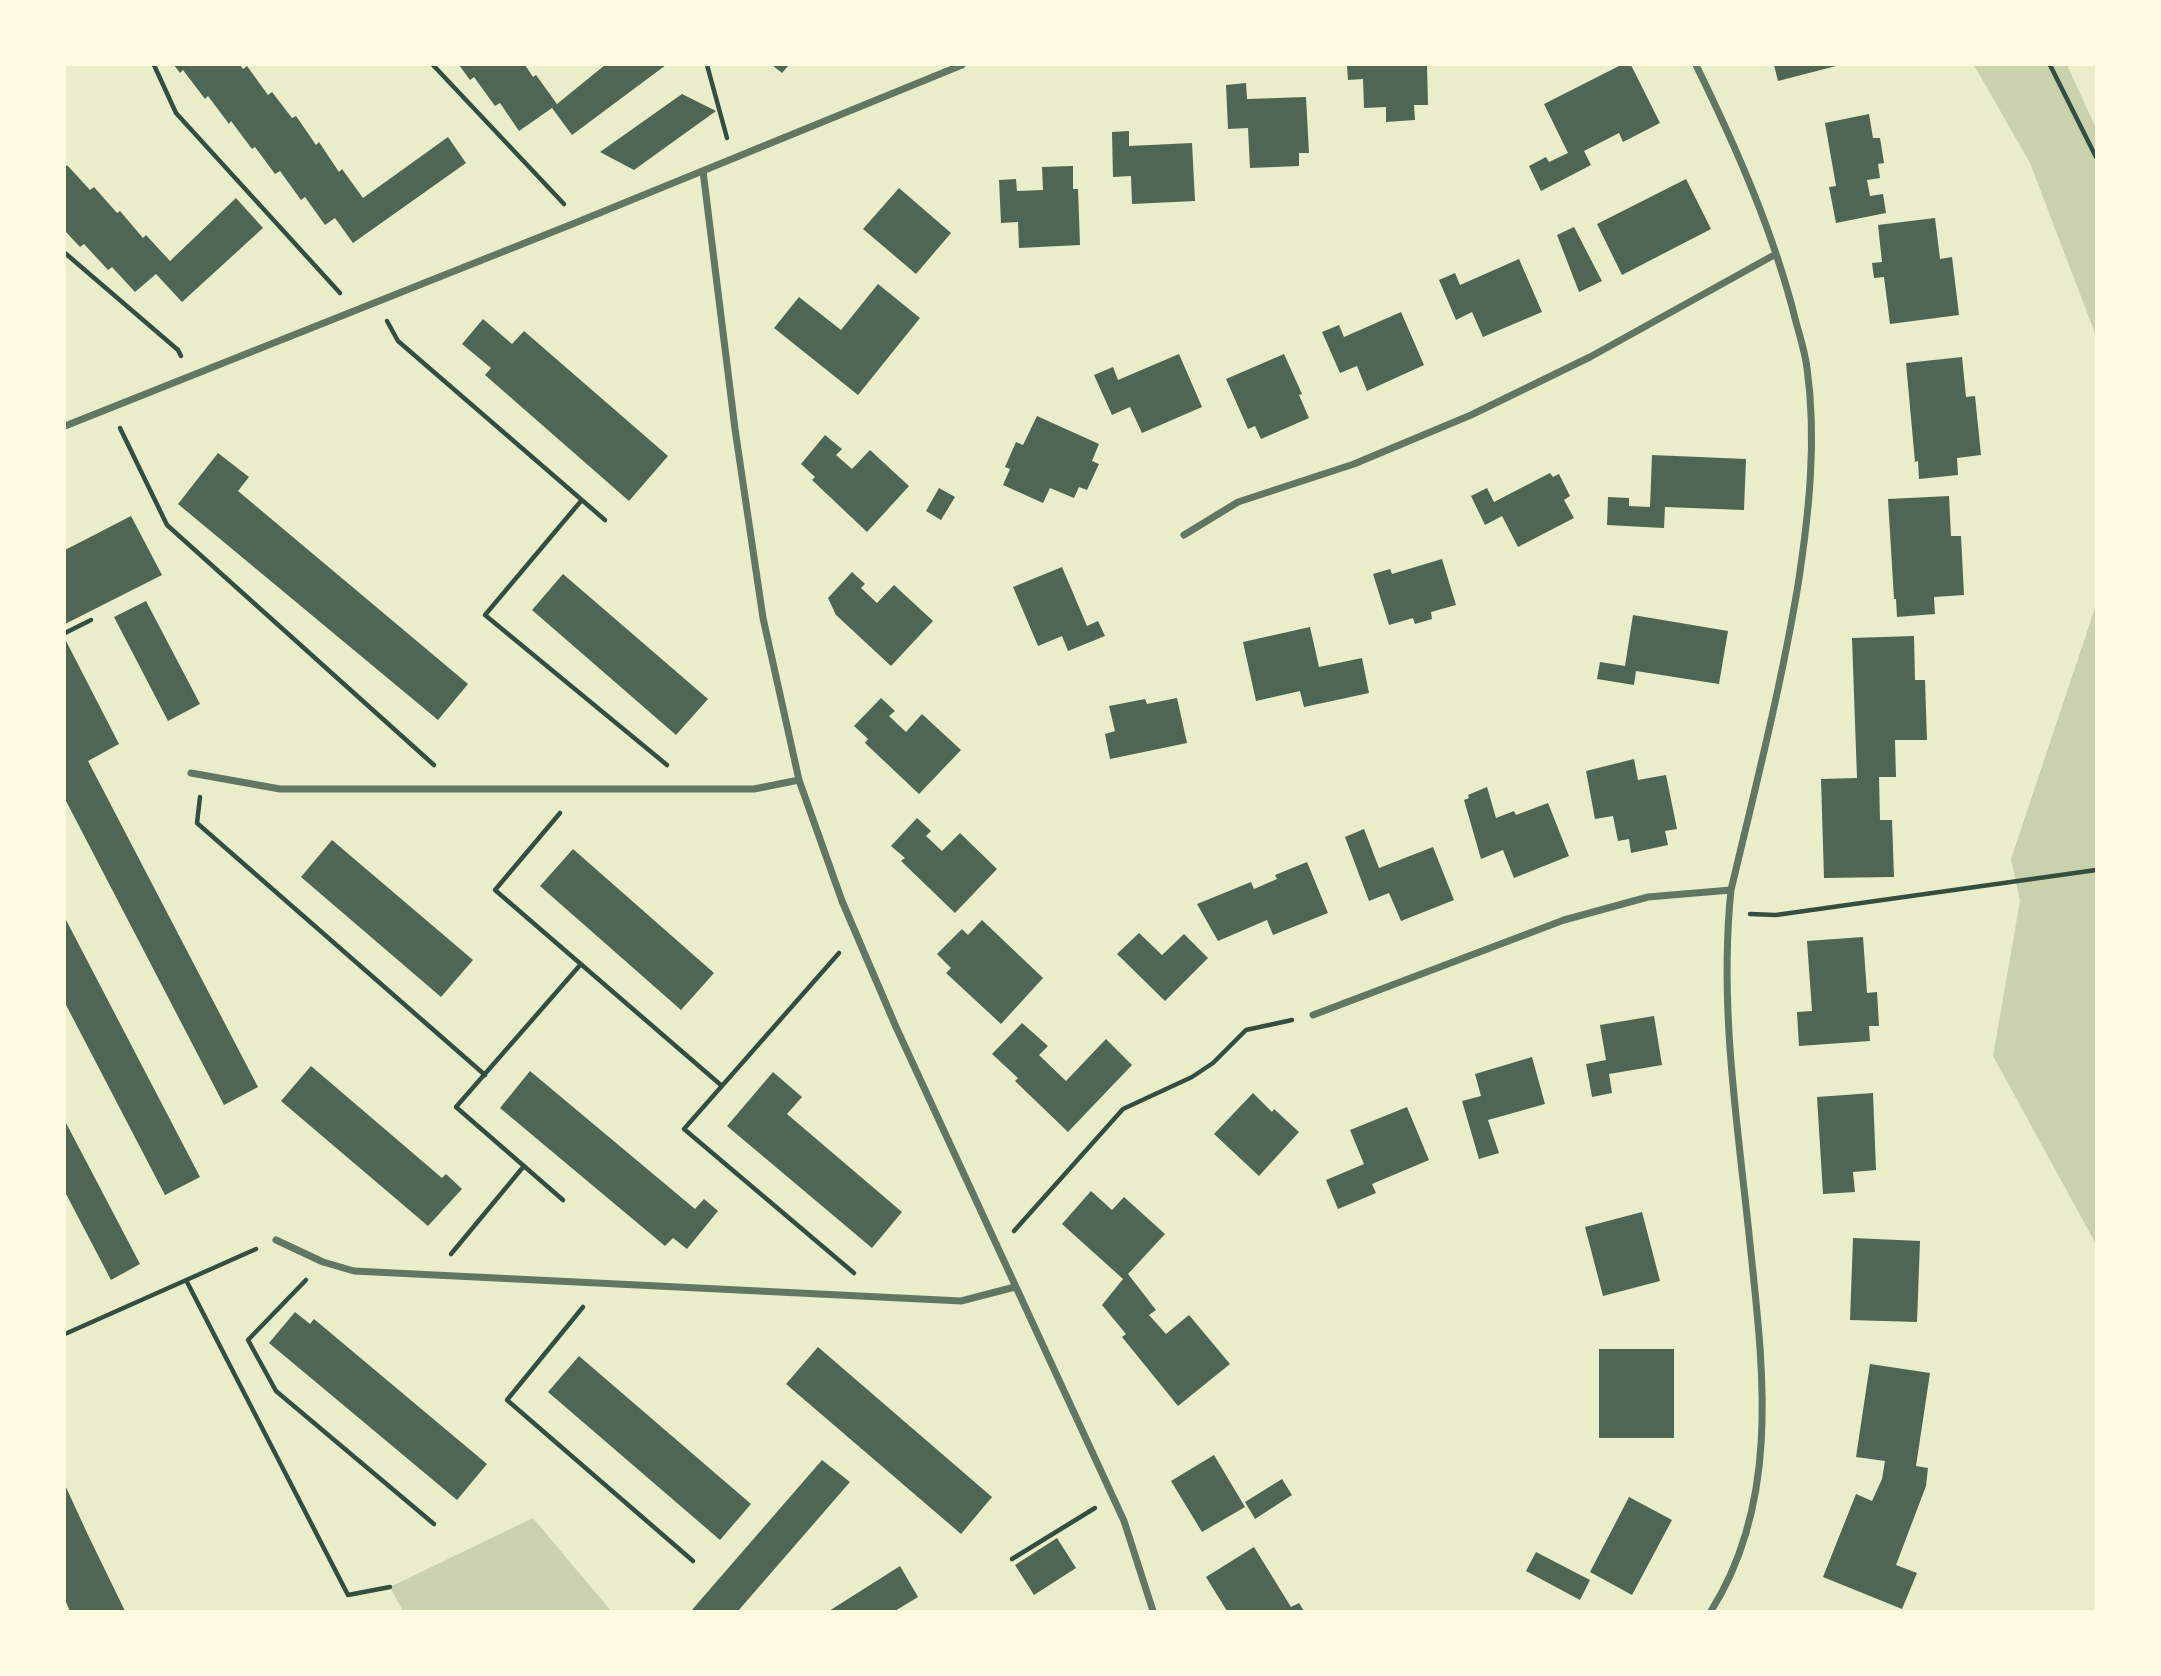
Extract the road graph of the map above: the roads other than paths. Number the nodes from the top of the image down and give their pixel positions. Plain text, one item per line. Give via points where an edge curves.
1 (962, 65) edge
2 (1696, 65) edge
3 (703, 172) junction
4 (1776, 254) junction
5 (65, 426) edge
6 (1184, 535) dead end
7 (191, 773) dead end
8 (800, 780) junction
9 (1731, 890) junction
10 (1313, 1015) road end
11 (276, 1240) road end
12 (1015, 1287) junction
13 (1153, 1611) edge
14 (1711, 1611) edge

1 - 3 street
2 - 4 street via 1727,128
3 - 5 street
3 - 8 street via 763,618
4 - 6 street via 1590,357 1471,415 1353,464 1238,502
4 - 9 street via 1807,368 1812,452 1808,523 1788,643
7 - 8 street via 280,789 754,789
8 - 12 street via 842,901
9 - 10 street via 1648,897 1564,920
9 - 14 street via 1727,1029 1761,1350 1764,1419 1742,1549
11 - 12 street via 354,1271 961,1301
12 - 13 street via 1101,1466

